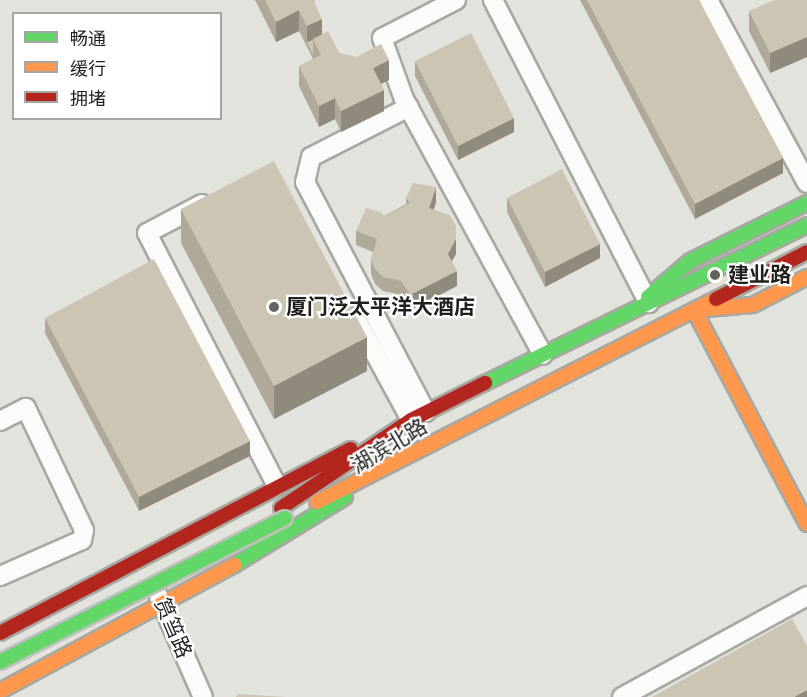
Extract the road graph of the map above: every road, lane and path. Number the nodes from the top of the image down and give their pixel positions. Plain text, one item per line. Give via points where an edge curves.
1 (456, 0) edge
2 (493, 0) edge
3 (708, 0) edge
4 (409, 107) junction
5 (807, 183) edge
6 (221, 194) edge
7 (807, 203) edge
8 (807, 225) edge
9 (807, 252) edge
10 (807, 277) edge
11 (339, 288) edge
12 (648, 300) junction
13 (694, 310) junction
14 (543, 355) junction
15 (418, 416) junction
16 (0, 422) edge
17 (430, 444) junction
18 (277, 486) junction
19 (283, 513) junction
20 (807, 524) edge
21 (150, 557) junction
22 (0, 576) edge
23 (807, 596) edge
24 (161, 607) junction
25 (0, 633) edge
26 (0, 652) edge
27 (0, 662) edge
28 (0, 691) edge
29 (204, 697) edge
30 (622, 697) edge

1 - 4 street via 382,38
2 - 12 street
3 - 5 street
4 - 14 street
4 - 15 street via 311,157 305,182
6 - 18 street via 147,233
7 - 12 main road via 690,261
8 - 12 main road, 湖滨北路
9 - 13 main road, 湖滨北路
10 - 13 main road via 753,305
11 - 15 street
12 - 14 main road, 湖滨北路
13 - 17 main road, 湖滨北路
13 - 20 main road
14 - 15 main road, 湖滨北路
15 - 18 main road, 湖滨北路
15 - 19 main road
16 - 22 street via 26,408 84,530 82,540
17 - 19 main road
17 - 24 main road, 湖滨北路
18 - 21 main road, 湖滨北路
19 - 26 main road
19 - 27 main road, bridge
21 - 24 street, 筼筜路
21 - 25 main road, 湖滨北路
23 - 30 street
24 - 28 main road, 湖滨北路
24 - 29 street, 筼筜路

